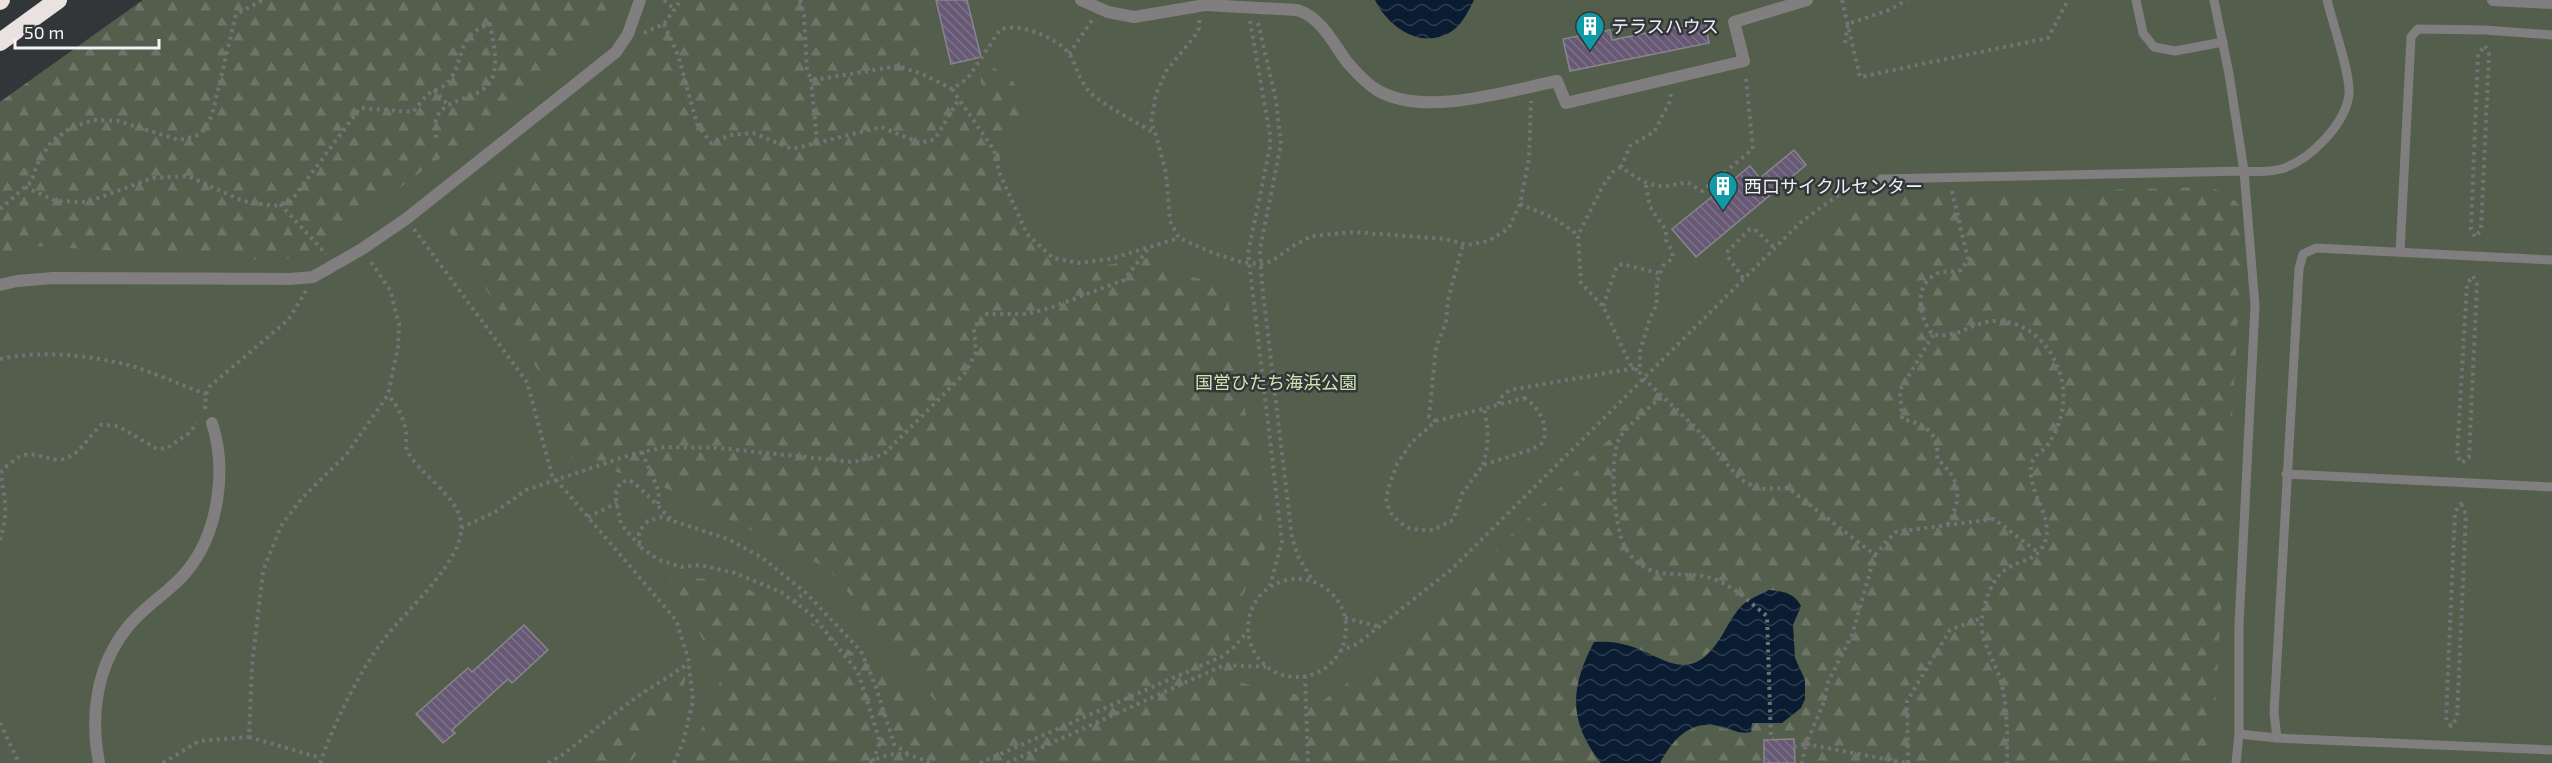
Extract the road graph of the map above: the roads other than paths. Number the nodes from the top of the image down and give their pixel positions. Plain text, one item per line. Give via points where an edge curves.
1 (58, 0) edge
2 (640, 0) edge
3 (1081, 0) edge
4 (1808, 0) edge
5 (2136, 0) edge
6 (2214, 0) edge
7 (2327, 0) edge
8 (2493, 0) edge
9 (2552, 3) edge
10 (2552, 35) edge
11 (0, 42) edge
12 (2223, 42) junction
13 (2244, 171) junction
14 (1881, 178) road end
15 (2400, 252) junction
16 (2552, 260) edge
17 (0, 285) edge
18 (212, 423) dead end
19 (2286, 474) junction
20 (2552, 487) edge
21 (2239, 734) junction
22 (2277, 738) junction
23 (2552, 750) edge
24 (99, 763) edge
25 (2236, 763) edge

1 - 11 highway
2 - 17 street via 628,34 616,52 406,219 313,277 53,278
3 - 4 street, bridge via 1108,12 1134,17 1199,5 1297,10 1314,18 1363,80 1389,96 1442,101 1557,81 1566,103 1744,61 1734,22
5 - 12 lane via 2143,33 2154,47 2175,51
6 - 12 lane
7 - 13 lane via 2349,93 2343,116 2318,147 2296,162 2281,169
8 - 9 street
10 - 15 lane via 2418,29 2411,37
12 - 13 lane
13 - 14 lane
13 - 21 lane via 2255,306 2239,624
15 - 16 lane
15 - 19 lane via 2316,248 2300,260
18 - 24 street via 221,466 218,499 206,537 186,573 127,627 114,648 100,680 95,707
19 - 20 lane
19 - 22 lane via 2274,713
21 - 22 lane
21 - 25 lane
22 - 23 lane

